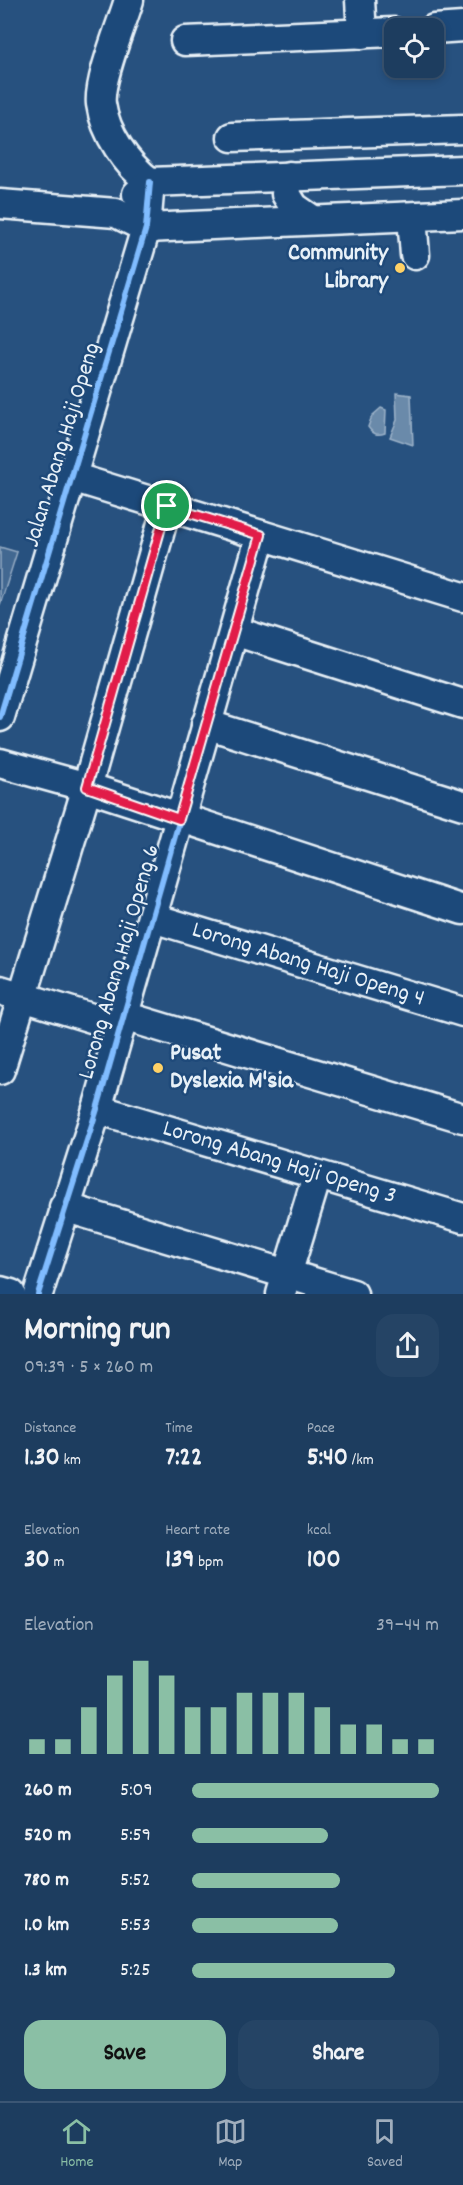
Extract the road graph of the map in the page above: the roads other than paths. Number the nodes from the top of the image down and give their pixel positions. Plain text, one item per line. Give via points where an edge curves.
1 (129, 0) edge
2 (360, 0) edge
3 (463, 27) edge
4 (444, 28) edge
5 (384, 33) edge
6 (362, 34) junction
7 (185, 41) dead end
8 (463, 129) edge
9 (232, 137) dead end
10 (463, 170) edge
11 (289, 176) junction
12 (150, 182) junction
13 (0, 204) edge
14 (116, 213) junction
15 (463, 214) edge
16 (412, 217) junction
17 (313, 220) junction
18 (146, 228) junction
19 (415, 255) dead end
20 (72, 477) junction
21 (167, 506) junction
22 (261, 535) junction
23 (463, 597) edge
24 (234, 631) junction
25 (463, 704) edge
26 (0, 717) edge
27 (206, 724) junction
28 (0, 763) edge
29 (87, 787) junction
30 (463, 805) edge
31 (179, 819) junction
32 (463, 910) edge
33 (153, 918) junction
34 (11, 994) edge
35 (463, 1012) edge
36 (122, 1022) junction
37 (0, 1070) edge
38 (97, 1109) junction
39 (463, 1118) edge
40 (317, 1176) junction
41 (64, 1207) junction
42 (463, 1218) edge
43 (284, 1284) edge
44 (0, 1291) edge
45 (11, 1294) edge
46 (38, 1294) edge
47 (352, 1294) edge

1 - 12 street via 102,88 101,105 118,149 132,168
2 - 6 street
3 - 4 street
5 - 6 street
6 - 7 street
8 - 9 street
10 - 11 street
11 - 12 street
11 - 17 street via 286,194 294,207
12 - 14 street
12 - 18 street, Jalan Abang Haji Openg
13 - 14 street
14 - 18 street
15 - 16 street
16 - 17 street
16 - 19 street
17 - 18 street
18 - 20 street, Jalan Abang Haji Openg
20 - 21 street
20 - 26 street, Jalan Abang Haji Openg
21 - 22 street
21 - 29 street
22 - 23 street
22 - 24 street, Lorong Abang Haji Openg 6
24 - 25 street
24 - 27 street, Lorong Abang Haji Openg 6
27 - 30 street
27 - 31 street, Lorong Abang Haji Openg 6
28 - 29 street
29 - 31 street
29 - 34 street
31 - 32 street
31 - 33 street, Lorong Abang Haji Openg 6
33 - 35 street, Lorong Abang Haji Openg 4
33 - 36 street, Lorong Abang Haji Openg 6
34 - 36 street
34 - 37 street
36 - 38 street, Lorong Abang Haji Openg 6
36 - 39 street
38 - 40 street, Lorong Abang Haji Openg 3
38 - 41 street, Lorong Abang Haji Openg 6
40 - 42 street, Lorong Abang Haji Openg 3
40 - 43 street
41 - 43 street
41 - 46 street, Lorong Abang Haji Openg 6
43 - 47 street
44 - 45 street

